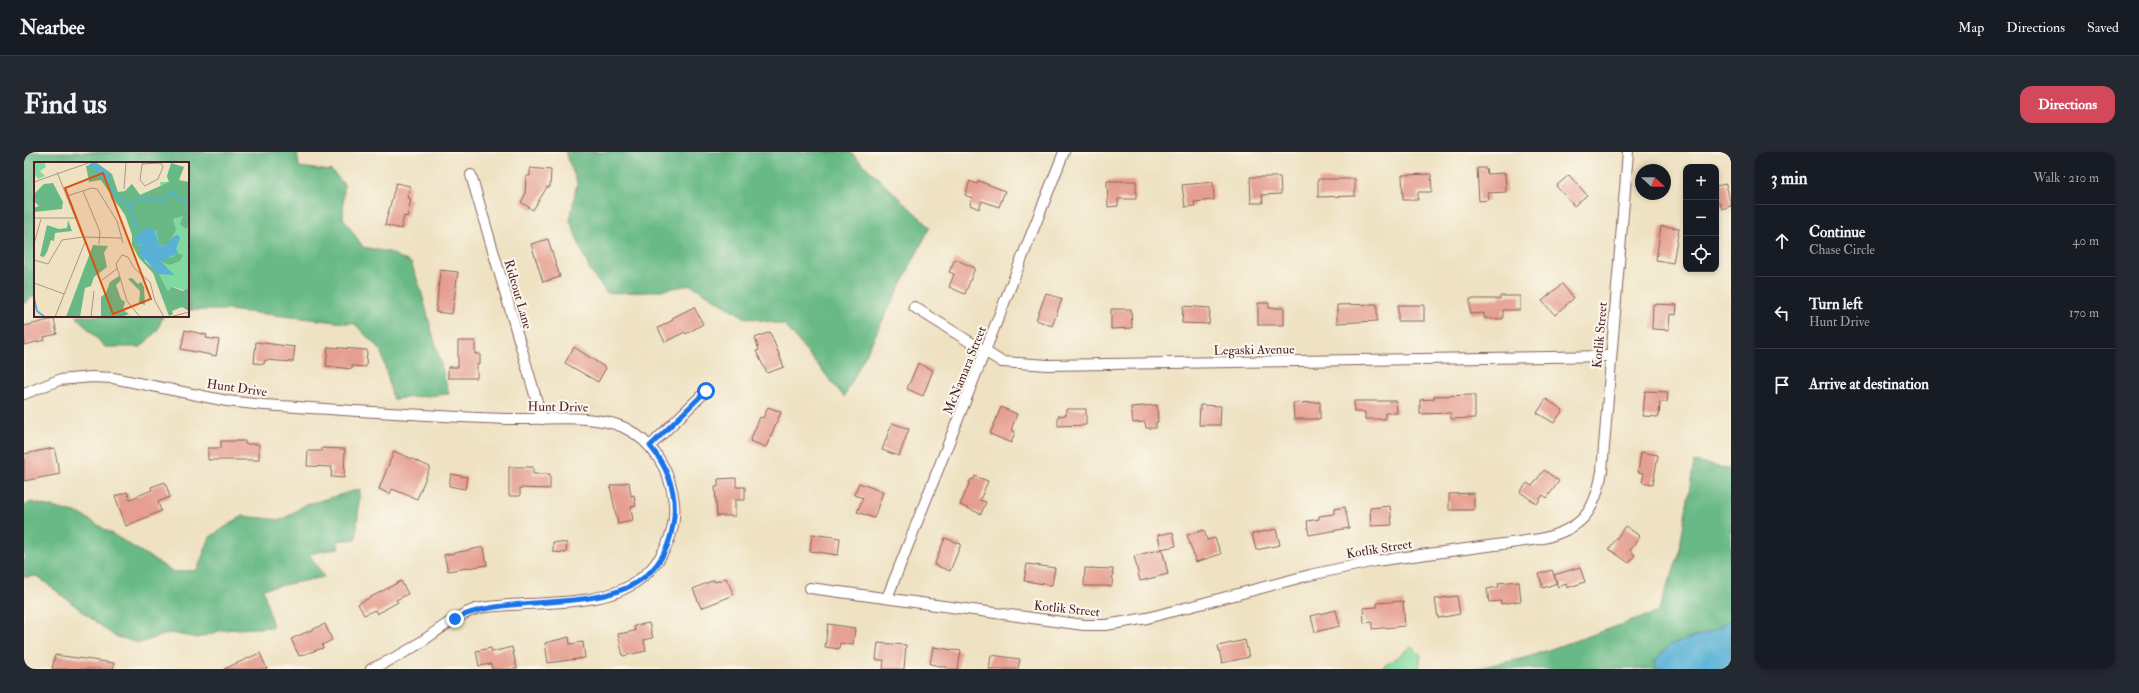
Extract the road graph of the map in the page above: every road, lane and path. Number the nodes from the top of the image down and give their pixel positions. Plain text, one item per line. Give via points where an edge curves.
1 (1064, 152) edge
2 (1628, 152) edge
3 (471, 175) dead end
4 (914, 307) dead end
5 (985, 352) junction
6 (1610, 356) junction
7 (706, 391) dead end
8 (24, 394) edge
9 (542, 420) junction
10 (650, 446) junction
11 (810, 588) dead end
12 (887, 598) junction
13 (371, 669) edge

1 - 5 street, McNamara Street
2 - 6 street, Kotlik Street
3 - 9 street, Rideout Lane
4 - 5 street, Legaski Avenue
5 - 6 street, Legaski Avenue via 1002,362 1048,366
5 - 12 street, McNamara Street
6 - 12 street, Kotlik Street via 1602,471 1595,501 1577,525 1554,536 1375,560 1147,618 1106,625 1077,624
7 - 10 street
8 - 9 street, Hunt Drive via 59,380 113,378 227,401 264,405
9 - 10 street, Hunt Drive via 601,420 622,427
10 - 13 street, Hunt Drive via 668,474 674,496 674,513 672,529 664,550 644,577 625,589 604,596 491,607 467,613 410,649
11 - 12 street, Kotlik Street

